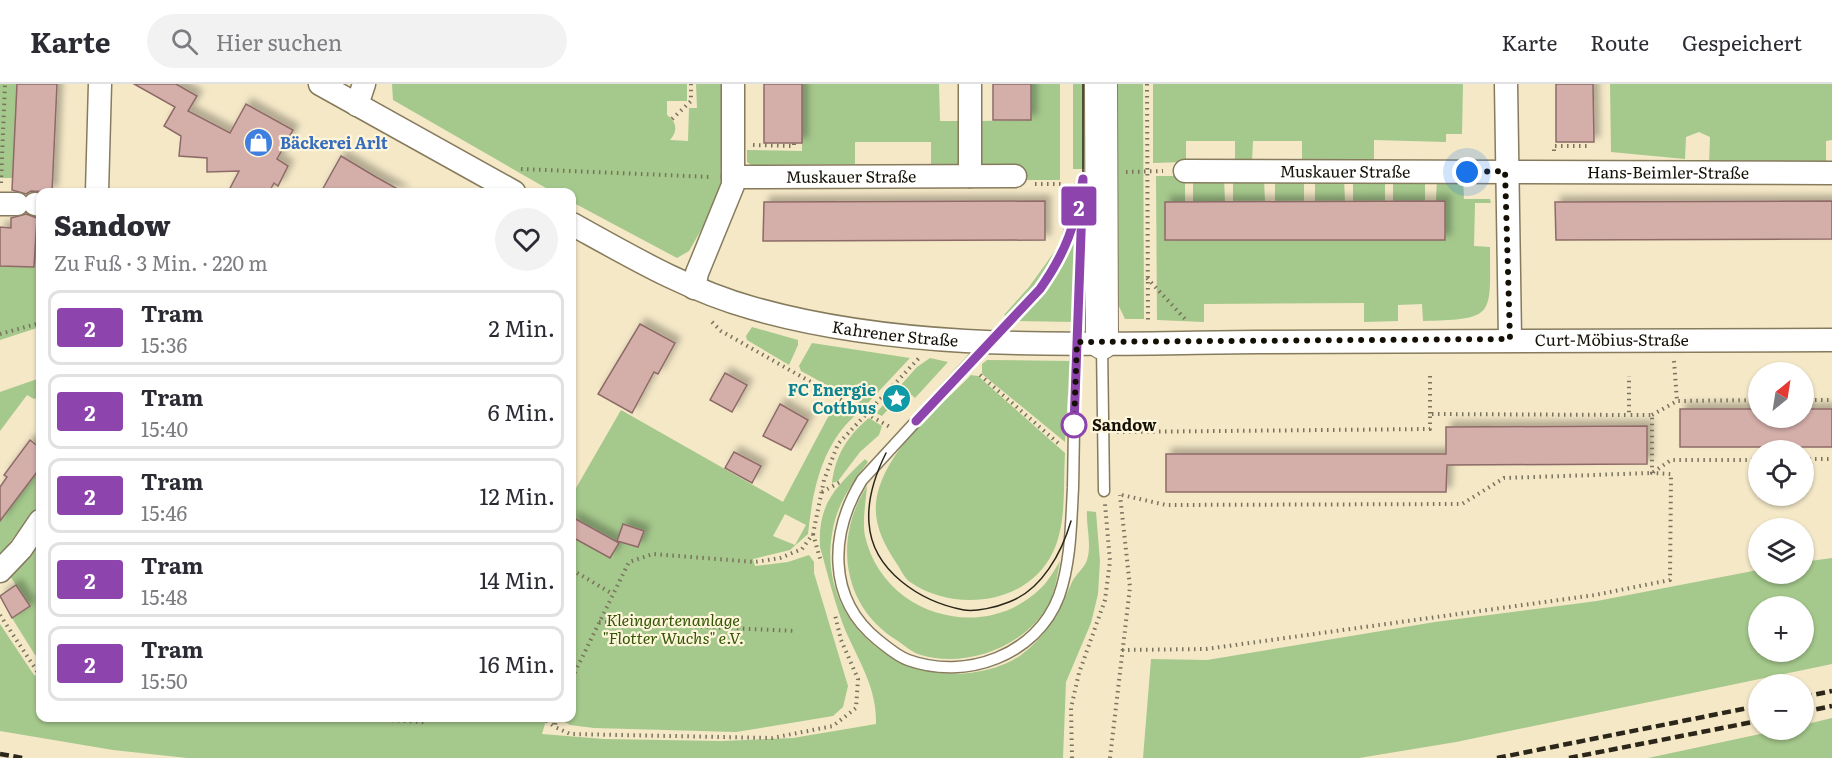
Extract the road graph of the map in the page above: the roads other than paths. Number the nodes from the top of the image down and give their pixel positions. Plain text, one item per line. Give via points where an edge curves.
1 (100, 84) edge
2 (320, 84) edge
3 (733, 84) edge
4 (970, 84) edge
5 (1101, 84) edge
6 (1506, 84) edge
7 (360, 94) edge
8 (1185, 171) dead end
9 (1505, 171) junction
10 (1832, 173) edge
11 (970, 176) junction
12 (733, 177) junction
13 (1020, 180) road end
14 (97, 188) edge
15 (508, 188) edge
16 (576, 226) edge
17 (694, 288) junction
18 (1510, 339) junction
19 (1832, 340) edge
20 (990, 341) junction
21 (1090, 343) junction
22 (1104, 491) road end
23 (36, 527) edge
24 (0, 572) edge

1 - 14 street
2 - 7 street
3 - 12 street
4 - 11 street
5 - 21 street
6 - 9 street
7 - 15 street
8 - 9 street, Muskauer Straße
9 - 10 street, Hans-Beimler-Straße
9 - 18 street
11 - 12 street, Muskauer Straße
11 - 13 street, Muskauer Straße
12 - 17 street
16 - 17 street, Kahrener Straße
17 - 20 street, Kahrener Straße via 753,309 814,322 936,340
18 - 19 street, Curt-Möbius-Straße
18 - 21 street, Curt-Möbius-Straße
20 - 21 street, Kahrener Straße
20 - 21 lane via 862,480 843,518 837,550 851,608 874,637 906,660 927,665 958,667 997,659 1035,633 1054,608 1064,578 1074,455
21 - 22 lane via 1104,432
23 - 24 street

